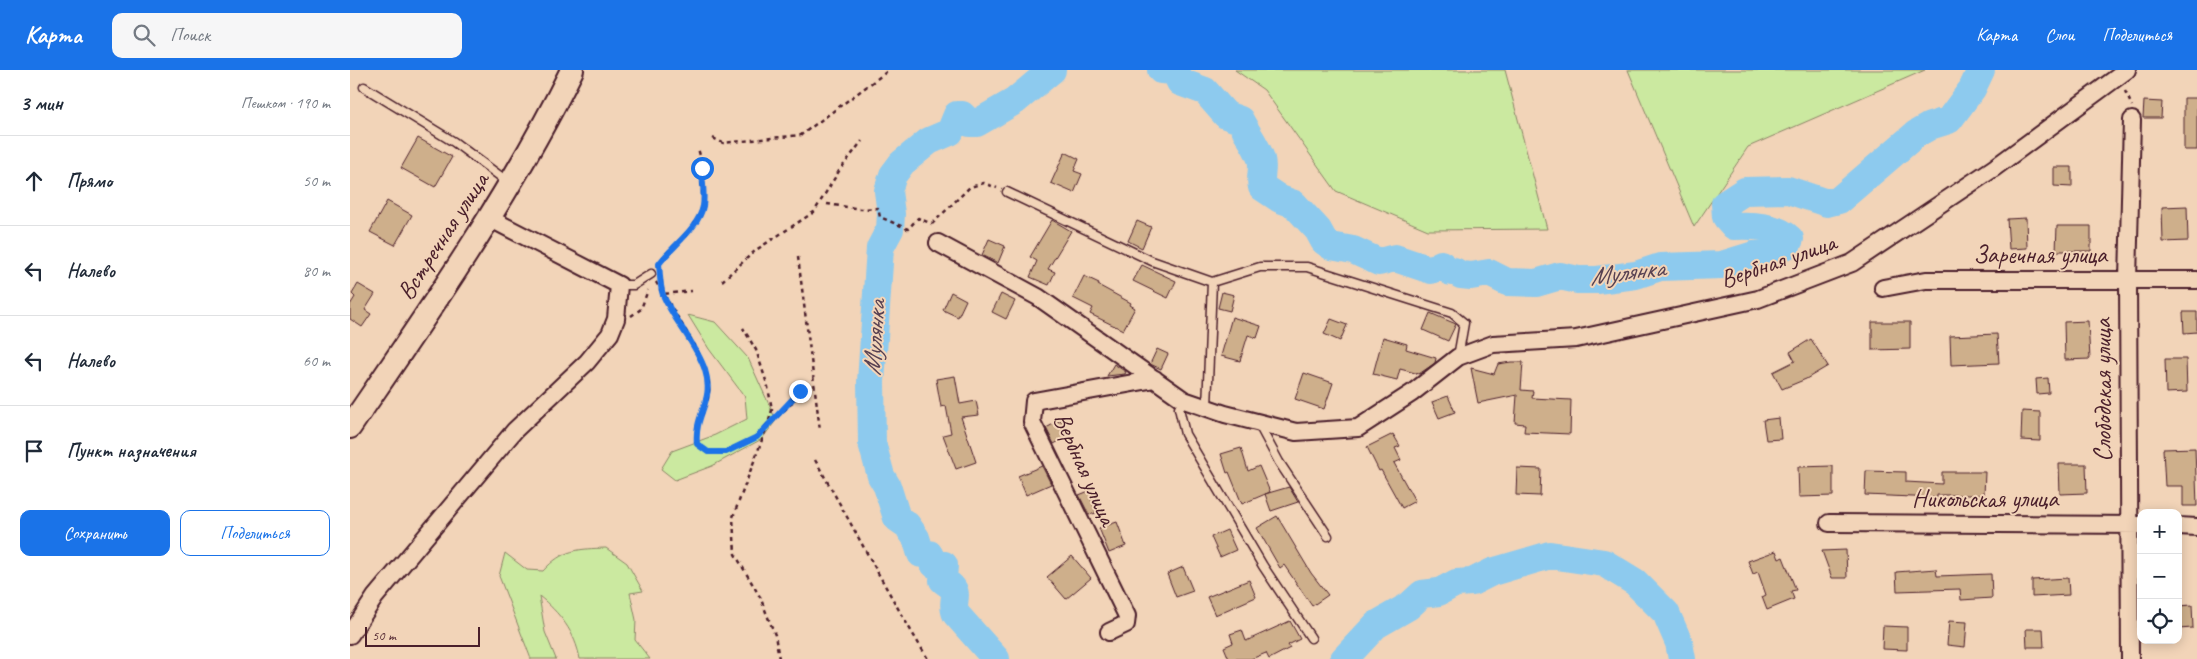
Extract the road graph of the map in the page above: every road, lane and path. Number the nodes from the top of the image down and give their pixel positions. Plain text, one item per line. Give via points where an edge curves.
1 (572, 70) edge
2 (889, 70) edge
3 (2122, 74) edge
4 (364, 87) dead end
5 (2132, 120) joint
6 (713, 138) dead end
7 (862, 140) dead end
8 (698, 149) dead end
9 (511, 184) junction
10 (1007, 192) joint
11 (827, 204) dead end
12 (490, 218) junction
13 (938, 242) dead end
14 (798, 256) dead end
15 (651, 274) junction
16 (2128, 280) junction
17 (2197, 280) edge
18 (722, 281) dead end
19 (1212, 282) junction
20 (619, 285) junction
21 (1883, 288) dead end
22 (692, 291) dead end
23 (663, 294) junction
24 (743, 328) dead end
25 (610, 334) junction
26 (1458, 357) junction
27 (1156, 379) junction
28 (800, 391) dead end
29 (1184, 400) junction
30 (1206, 407) junction
31 (1258, 423) junction
32 (768, 424) junction
33 (350, 427) edge
34 (820, 430) dead end
35 (815, 460) dead end
36 (1829, 523) dead end
37 (2135, 525) edge
38 (2182, 526) edge
39 (2197, 527) edge
40 (1328, 536) dead end
41 (1110, 632) dead end
42 (350, 635) edge
43 (1311, 638) dead end
44 (779, 659) edge
45 (928, 659) edge
46 (2130, 659) edge

1 - 9 main road, Встречная улица
2 - 6 path via 801,135 723,143
3 - 5 path via 2132,104
3 - 26 street, Вербная улица via 1994,168 1852,263 1758,300 1576,339 1493,344
4 - 9 lane via 454,142
5 - 16 street, Слободская улица
7 - 18 path via 814,212 756,250
8 - 23 path via 703,207 695,224 659,264
9 - 12 main road, Встречная улица
10 - 11 path via 984,183 970,187 932,224 918,218 908,229 880,217 878,208
10 - 19 lane via 1152,260
12 - 20 street
12 - 33 main road, Встречная улица
13 - 27 street, Вербная улица via 1038,297
14 - 34 path
15 - 20 lane via 634,285
15 - 23 path
15 - 25 path via 641,309
16 - 17 street, Заречная улица
16 - 21 street, Заречная улица via 1926,280
16 - 37 street, Слободская улица
19 - 26 lane via 1260,267 1307,267 1452,313 1464,323
19 - 30 lane
20 - 25 street via 616,319
22 - 23 path
23 - 32 path via 704,368 709,387 695,430 697,444 708,452 726,452 757,437
24 - 32 path via 756,350 768,387 772,410
25 - 42 street via 587,362 515,430 375,597
26 - 31 street, Вербная улица via 1412,393 1358,428 1296,432
27 - 29 street, Вербная улица
27 - 41 street, Вербная улица via 1034,400 1032,422 1127,616 1126,624
28 - 32 path via 790,405
29 - 30 street, Вербная улица
29 - 43 lane via 1179,408 1186,434 1263,566
30 - 31 street, Вербная улица
31 - 40 lane via 1279,462
32 - 44 path via 733,517 735,554 760,597 775,635
35 - 45 path via 883,585
36 - 37 street, Никольская улица
37 - 46 street, Слободская улица
38 - 39 street

